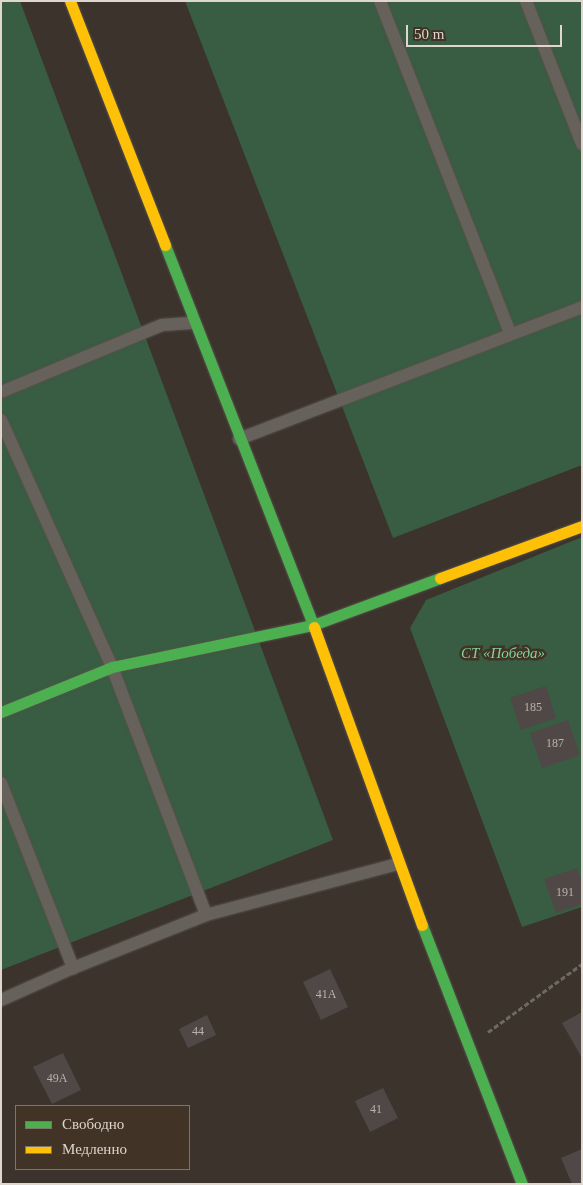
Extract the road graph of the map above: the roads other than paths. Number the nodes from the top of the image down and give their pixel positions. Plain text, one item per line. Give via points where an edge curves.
1 (70, 1) edge
2 (380, 1) edge
3 (526, 1) edge
4 (582, 144) edge
5 (582, 307) edge
6 (194, 323) junction
7 (510, 332) junction
8 (1, 392) edge
9 (1, 420) edge
10 (239, 439) junction
11 (582, 526) edge
12 (313, 625) junction
13 (112, 667) junction
14 (1, 712) edge
15 (1, 783) edge
16 (398, 864) junction
17 (206, 915) junction
18 (73, 968) junction
19 (1, 1000) edge
20 (522, 1184) edge

1 - 6 street
2 - 7 lane
3 - 4 lane
5 - 7 lane
6 - 8 lane via 162,325
6 - 10 street
7 - 10 lane
9 - 13 lane
10 - 12 street
11 - 12 street
12 - 13 street
12 - 16 street
13 - 14 street
13 - 17 lane
15 - 18 lane
16 - 17 lane
16 - 20 street
17 - 18 lane
18 - 19 lane

